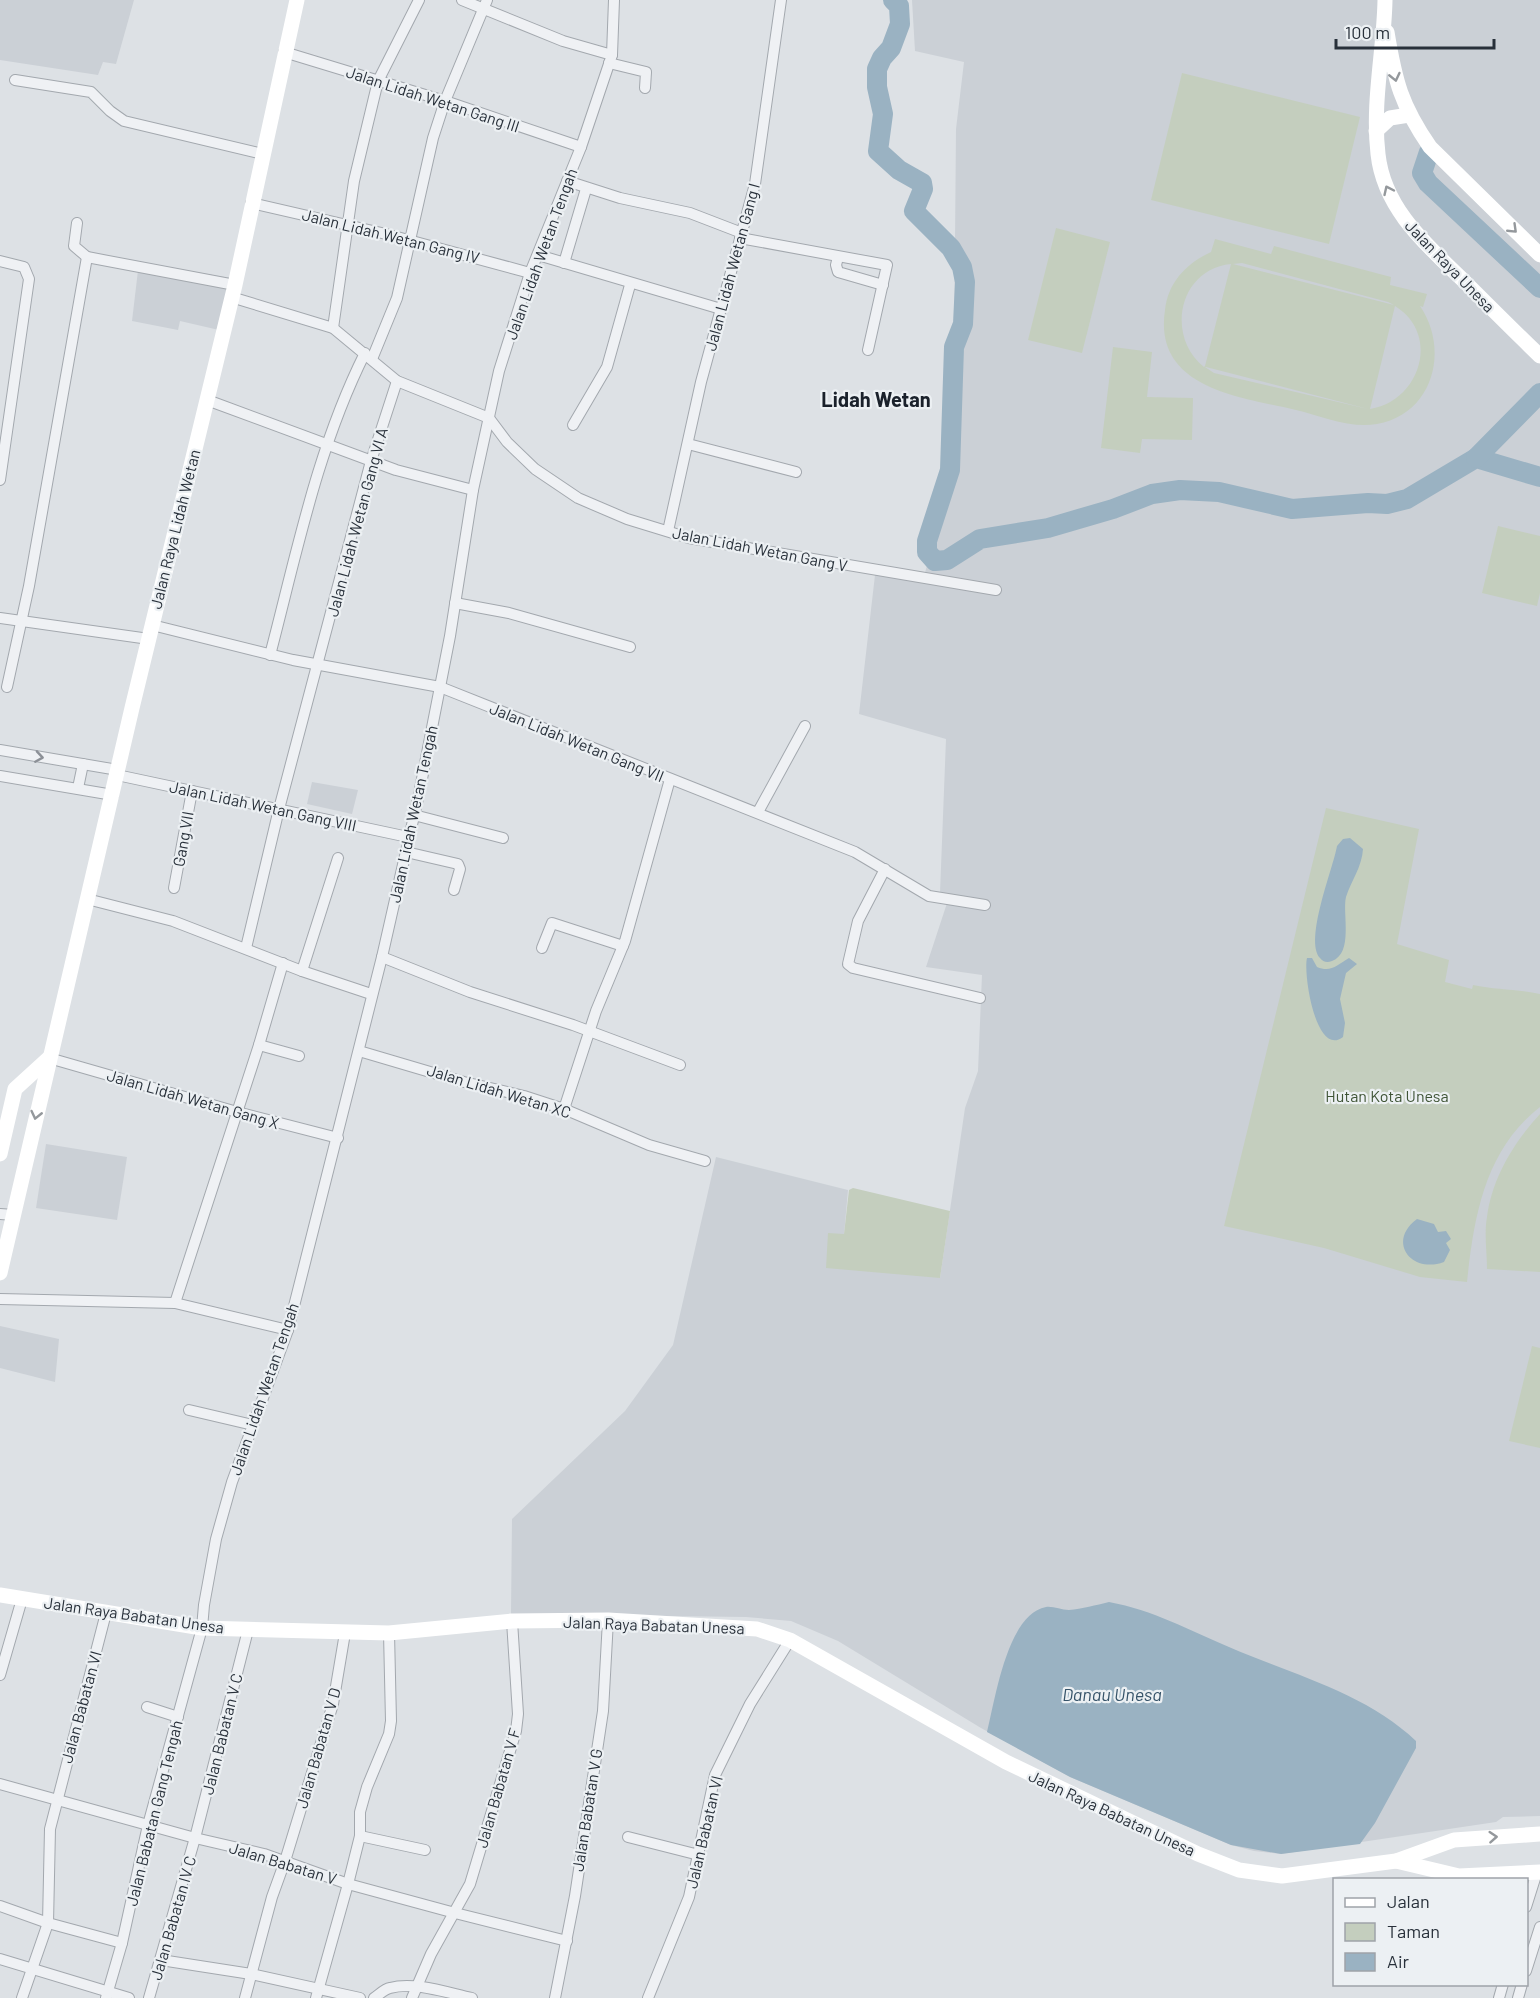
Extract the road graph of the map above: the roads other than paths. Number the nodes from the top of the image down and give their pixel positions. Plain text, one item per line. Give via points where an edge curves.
1 (297, 0) edge
2 (419, 0) edge
3 (462, 0) edge
4 (614, 0) edge
5 (781, 0) edge
6 (1385, 0) edge
7 (485, 5) edge
8 (1385, 20) junction
9 (284, 52) junction
10 (611, 59) junction
11 (15, 80) dead end
12 (378, 81) junction
13 (645, 88) dead end
14 (445, 101) junction
15 (1409, 115) junction
16 (1376, 131) junction
17 (581, 147) junction
18 (263, 154) junction
19 (567, 181) junction
20 (586, 189) junction
21 (251, 203) junction
22 (77, 223) dead end
23 (348, 224) junction
24 (741, 235) junction
25 (412, 240) junction
26 (537, 255) junction
27 (1540, 255) edge
28 (87, 257) junction
29 (838, 257) junction
30 (0, 261) edge
31 (564, 263) junction
32 (530, 273) junction
33 (630, 285) junction
34 (883, 285) junction
35 (233, 291) junction
36 (721, 309) junction
37 (333, 328) junction
38 (868, 350) dead end
39 (368, 356) junction
40 (1540, 357) edge
41 (398, 381) junction
42 (207, 400) junction
43 (489, 418) junction
44 (573, 425) dead end
45 (327, 443) junction
46 (688, 444) junction
47 (370, 461) junction
48 (796, 472) dead end
49 (0, 480) edge
50 (472, 490) junction
51 (668, 531) junction
52 (996, 590) dead end
53 (455, 603) junction
54 (0, 618) edge
55 (22, 622) junction
56 (151, 632) junction
57 (630, 647) dead end
58 (270, 655) junction
59 (319, 664) junction
60 (7, 687) dead end
61 (440, 687) junction
62 (805, 726) dead end
63 (0, 750) edge
64 (83, 764) junction
65 (117, 773) junction
66 (0, 776) edge
67 (670, 779) junction
68 (78, 788) junction
69 (192, 790) junction
70 (113, 795) junction
71 (279, 809) junction
72 (758, 812) junction
73 (414, 815) junction
74 (408, 837) junction
75 (503, 838) dead end
76 (406, 852) junction
77 (338, 858) dead end
78 (885, 870) junction
79 (174, 888) dead end
80 (454, 890) dead end
81 (87, 899) junction
82 (985, 905) dead end
83 (623, 946) junction
84 (246, 948) junction
85 (542, 948) dead end
86 (382, 957) junction
87 (283, 963) junction
88 (302, 971) junction
89 (371, 994) junction
90 (980, 998) dead end
91 (590, 1031) junction
92 (259, 1045) junction
93 (359, 1051) junction
94 (299, 1056) dead end
95 (49, 1058) junction
96 (680, 1065) dead end
97 (564, 1109) junction
98 (237, 1112) junction
99 (338, 1138) junction
100 (0, 1155) edge
101 (705, 1161) dead end
102 (7, 1214) edge
103 (0, 1273) edge
104 (0, 1299) edge
105 (175, 1304) junction
106 (288, 1330) junction
107 (189, 1410) dead end
108 (253, 1425) junction
109 (0, 1595) edge
110 (22, 1599) junction
111 (106, 1613) junction
112 (608, 1620) junction
113 (512, 1622) junction
114 (202, 1628) junction
115 (248, 1630) junction
116 (345, 1633) junction
117 (389, 1633) junction
118 (790, 1640) junction
119 (0, 1675) edge
120 (147, 1707) dead end
121 (178, 1717) junction
122 (0, 1784) edge
123 (56, 1801) junction
124 (148, 1825) junction
125 (1540, 1834) edge
126 (360, 1836) junction
127 (627, 1837) dead end
128 (195, 1838) junction
129 (1455, 1840) junction
130 (425, 1850) dead end
131 (699, 1856) junction
132 (285, 1861) junction
133 (1396, 1861) junction
134 (1539, 1872) edge
135 (1459, 1876) junction
136 (348, 1884) junction
137 (1528, 1904) edge
138 (0, 1906) edge
139 (455, 1913) junction
140 (48, 1923) junction
141 (1540, 1927) edge
142 (567, 1941) junction
143 (122, 1943) junction
144 (0, 1959) edge
145 (161, 1960) junction
146 (31, 1968) junction
147 (1528, 1968) edge
148 (251, 1974) junction
149 (414, 1992) edge
150 (317, 1993) edge
151 (106, 1995) edge
152 (22, 1998) edge
153 (129, 1998) edge
154 (149, 1998) edge
155 (245, 1998) edge
156 (360, 1998) edge
157 (374, 1998) edge
158 (471, 1998) edge
159 (555, 1998) edge
160 (648, 1998) edge

1 - 9 main road, Jalan Raya Lidah Wetan
2 - 12 street
3 - 7 street
4 - 10 street, Jalan Lidah Wetan Tengah
5 - 24 street, Jalan Lidah Wetan Gang I via 760,158
6 - 8 main road, Jalan Raya Unesa
7 - 10 street
7 - 14 street
8 -> 15 main road, Jalan Raya Unesa via 1397,87
8 - 16 main road, Jalan Raya Unesa via 1378,66
9 - 12 street, Jalan Lidah Wetan Gang III
9 - 18 main road, Jalan Raya Lidah Wetan
10 - 13 street via 646,72
10 - 17 street, Jalan Lidah Wetan Tengah
11 - 18 street via 91,92 124,121
12 - 14 street, Jalan Lidah Wetan Gang III
12 - 23 street
14 - 17 street, Jalan Lidah Wetan Gang III
14 - 25 street
15 - 16 main road via 1390,118
15 -> 27 main road, Jalan Raya Unesa via 1430,147
40 -> 16 main road, Jalan Raya Unesa via 1404,218 1382,178
17 - 19 street, Jalan Lidah Wetan Tengah
18 - 21 main road, Jalan Raya Lidah Wetan
19 - 20 street
19 - 26 street, Jalan Lidah Wetan Tengah
20 - 24 street via 690,213
20 - 31 street
21 - 23 street, Jalan Lidah Wetan Gang IV
21 - 35 main road, Jalan Raya Lidah Wetan
22 - 28 street via 74,246
23 - 25 street, Jalan Lidah Wetan Gang IV
23 - 37 street
24 - 29 street
24 - 36 street, Jalan Lidah Wetan Gang I
25 - 32 street, Jalan Lidah Wetan Gang IV
25 - 39 street via 398,298
26 - 31 street
26 - 32 street, Jalan Lidah Wetan Tengah
28 - 35 street
28 - 55 street
29 - 34 street via 838,272
29 - 34 street via 886,264
30 - 49 street via 24,267 29,279
31 - 33 street
32 - 43 street, Jalan Lidah Wetan Tengah via 499,371
33 - 36 street
33 - 44 street via 607,367
34 - 38 street
35 - 37 street
35 - 42 main road, Jalan Raya Lidah Wetan
36 - 46 street, Jalan Lidah Wetan Gang I
37 - 39 street
39 - 41 street
39 - 45 street
41 - 43 street
41 - 47 street, Jalan Lidah Wetan Gang VI A
42 - 45 street
42 - 56 main road, Jalan Raya Lidah Wetan
43 - 50 street, Jalan Lidah Wetan Tengah
43 - 51 street, Jalan Lidah Wetan Gang V via 535,469 578,498
45 - 47 street
45 - 58 street via 308,500
46 - 48 street
46 - 51 street, Jalan Lidah Wetan Gang I
47 - 50 street
47 - 59 street, Jalan Lidah Wetan Gang VI A
50 - 53 street, Jalan Lidah Wetan Tengah
51 - 52 street, Jalan Lidah Wetan Gang V via 788,556
53 - 57 street via 509,613
53 - 61 street, Jalan Lidah Wetan Tengah
54 - 55 street, Jalan Lidah Wetan Gang VII
55 - 56 street, Jalan Lidah Wetan Gang VII
55 - 60 street
56 - 58 street, Jalan Lidah Wetan Gang VII
56 - 65 main road, Jalan Raya Lidah Wetan
58 - 59 street, Jalan Lidah Wetan Gang VII
59 - 61 street, Jalan Lidah Wetan Gang VII
59 - 71 street, Jalan Lidah Wetan Gang VI A
61 - 67 street, Jalan Lidah Wetan Gang VII
61 - 73 street, Jalan Lidah Wetan Tengah
62 - 72 street
63 -> 64 street, Jalan Lidah Wetan Gang VIII
64 - 65 street, Jalan Lidah Wetan Gang VIII
64 - 68 street
65 - 69 street, Jalan Lidah Wetan Gang VIII
65 - 70 main road, Jalan Raya Lidah Wetan
66 - 68 street
67 - 72 street, Jalan Lidah Wetan Gang VII
67 - 83 street
68 - 70 street
69 - 71 street, Jalan Lidah Wetan Gang VIII
69 - 79 street, Gang VII
70 - 81 main road, Jalan Raya Lidah Wetan
71 - 74 street, Jalan Lidah Wetan Gang VIII
71 - 84 street, Jalan Lidah Wetan Gang VI A
72 - 78 street, Jalan Lidah Wetan Gang VII via 855,852
73 - 74 street, Jalan Lidah Wetan Tengah
73 - 75 street
74 - 76 street, Jalan Lidah Wetan Tengah
76 - 80 street via 458,864
76 - 86 street, Jalan Lidah Wetan Tengah
77 - 88 street
78 - 82 street, Jalan Lidah Wetan Gang VII via 929,896
78 - 90 street via 858,921 849,964
81 - 84 street via 173,921
81 - 95 main road, Jalan Raya Lidah Wetan
83 - 85 street via 552,923
83 - 91 street
84 - 87 street
86 - 89 street, Jalan Lidah Wetan Tengah
86 - 91 street via 470,992
87 - 88 street
87 - 92 street
88 - 89 street
89 - 93 street, Jalan Lidah Wetan Tengah
91 - 96 street
91 - 97 street
92 - 94 street
92 - 98 street
93 - 97 street, Jalan Lidah Wetan XC
93 - 99 street, Jalan Lidah Wetan Tengah
95 - 98 street, Jalan Lidah Wetan Gang X
95 - 100 main road via 15,1089
95 -> 102 main road, Jalan Raya Lidah Wetan
97 - 101 street, Jalan Lidah Wetan XC via 649,1145
98 - 99 street, Jalan Lidah Wetan Gang X
98 - 105 street
99 - 106 street, Jalan Lidah Wetan Tengah
102 - 103 main road, Jalan Raya Lidah Wetan
104 - 105 street
105 - 106 street
106 - 108 street, Jalan Lidah Wetan Tengah
107 - 108 street
108 - 114 street, Jalan Lidah Wetan Tengah via 216,1539
109 - 110 main road, Jalan Raya Babatan Unesa
110 - 111 main road, Jalan Raya Babatan Unesa
110 - 119 street
111 - 114 main road, Jalan Raya Babatan Unesa
111 - 123 street, Jalan Babatan VI
112 - 113 main road, Jalan Raya Babatan Unesa
112 - 118 main road, Jalan Raya Babatan Unesa via 757,1629
112 - 142 street, Jalan Babatan V G via 603,1711
113 - 117 main road, Jalan Raya Babatan Unesa
113 - 139 street, Jalan Babatan V F via 516,1731 470,1884
114 - 115 main road, Jalan Raya Babatan Unesa
114 - 121 street, Jalan Babatan Gang Tengah
115 - 116 main road, Jalan Raya Babatan Unesa
115 - 128 street, Jalan Babatan V C
116 - 117 main road, Jalan Raya Babatan Unesa
116 - 132 street, Jalan Babatan V D via 333,1704
117 - 126 street via 391,1720 360,1812
118 - 131 street, Jalan Babatan VI via 750,1704 715,1775
118 - 133 main road, Jalan Raya Babatan Unesa via 1006,1762 1239,1870 1282,1876
120 - 121 street
121 - 124 street, Jalan Babatan Gang Tengah
122 - 123 street, Jalan Babatan V
123 - 124 street, Jalan Babatan V
123 - 140 street, Jalan Babatan VI via 50,1829
124 - 128 street, Jalan Babatan V
124 - 143 street, Jalan Babatan Gang Tengah
129 -> 125 main road
126 - 130 street
126 - 136 street
127 - 131 street
128 - 132 street, Jalan Babatan V
128 - 145 street, Jalan Babatan IV C
129 - 133 main road
129 - 135 main road via 1445,1852 1445,1861
131 - 160 street, Jalan Babatan VI via 689,1897
132 - 136 street, Jalan Babatan V
132 - 148 street, Jalan Babatan V D
133 - 135 main road
134 - 135 main road
134 - 137 street
136 - 139 street, Jalan Babatan V
136 - 150 street
138 - 140 street
139 - 142 street, Jalan Babatan V
139 - 149 street, Jalan Babatan V F
140 - 143 street
140 - 146 street, Jalan Babatan VI
141 - 147 street
142 - 159 street, Jalan Babatan V G
143 - 151 street, Jalan Babatan Gang Tengah
144 - 146 street
145 - 148 street
145 - 154 street, Jalan Babatan IV C
146 - 151 street
146 - 152 street, Jalan Babatan VI
148 - 150 street
148 - 155 street, Jalan Babatan V D
149 - 157 street via 387,1988
149 - 158 street
150 - 156 street
151 - 153 street

